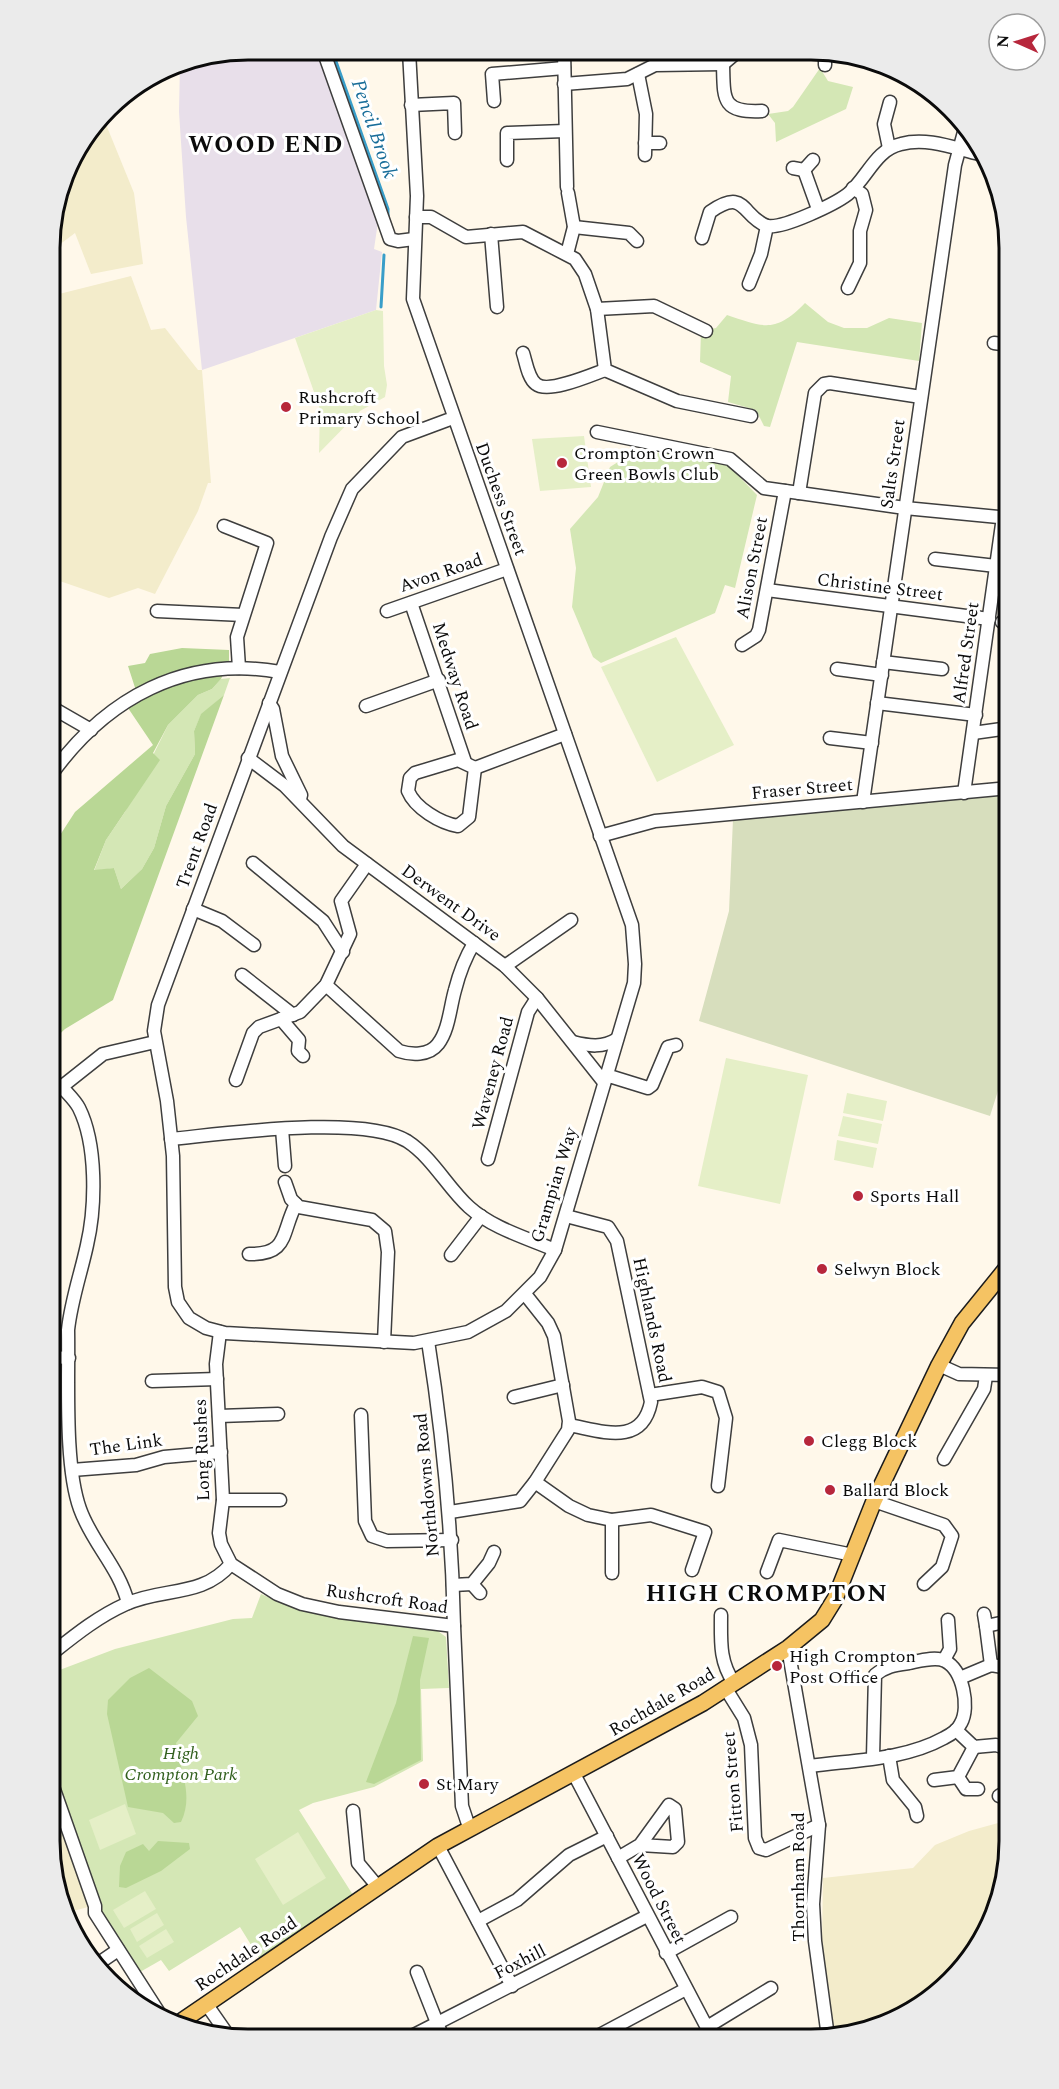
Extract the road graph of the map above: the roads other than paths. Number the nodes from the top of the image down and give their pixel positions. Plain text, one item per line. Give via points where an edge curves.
1 (327, 60) edge
2 (409, 60) edge
3 (564, 60) edge
4 (727, 60) edge
5 (723, 64) junction
6 (564, 69) junction
7 (638, 74) junction
8 (564, 84) junction
9 (494, 100) dead end
10 (890, 102) dead end
11 (411, 105) junction
12 (762, 111) dead end
13 (565, 131) junction
14 (455, 133) dead end
15 (962, 137) edge
16 (660, 143) dead end
17 (889, 148) junction
18 (958, 149) junction
19 (973, 152) edge
20 (507, 160) dead end
21 (803, 166) dead end
22 (853, 188) junction
23 (818, 210) junction
24 (417, 217) junction
25 (767, 226) junction
26 (574, 227) junction
27 (491, 234) junction
28 (702, 238) dead end
29 (414, 239) junction
30 (637, 241) dead end
31 (567, 254) junction
32 (749, 284) dead end
33 (848, 288) dead end
34 (497, 307) dead end
35 (597, 309) junction
36 (706, 331) dead end
37 (994, 343) dead end
38 (999, 344) edge
39 (523, 353) dead end
40 (605, 370) junction
41 (921, 397) junction
42 (751, 416) dead end
43 (453, 418) junction
44 (597, 432) dead end
45 (785, 491) junction
46 (799, 494) junction
47 (905, 508) junction
48 (999, 516) edge
49 (224, 526) dead end
50 (999, 551) edge
51 (935, 559) dead end
52 (996, 566) junction
53 (507, 569) junction
54 (767, 590) junction
55 (411, 603) junction
56 (891, 608) junction
57 (157, 611) dead end
58 (387, 611) dead end
59 (243, 615) junction
60 (988, 619) junction
61 (742, 645) dead end
62 (239, 668) junction
63 (882, 668) junction
64 (837, 669) dead end
65 (942, 669) dead end
66 (280, 672) junction
67 (439, 680) junction
68 (877, 703) junction
69 (269, 704) junction
70 (366, 706) dead end
71 (60, 712) edge
72 (976, 715) junction
73 (999, 729) edge
74 (91, 730) junction
75 (974, 733) junction
76 (565, 734) junction
77 (830, 738) dead end
78 (872, 743) junction
79 (248, 758) junction
80 (60, 765) edge
81 (470, 765) junction
82 (999, 789) edge
83 (964, 793) junction
84 (863, 802) junction
85 (299, 803) junction
86 (600, 836) junction
87 (253, 863) dead end
88 (367, 864) junction
89 (193, 909) junction
90 (571, 920) dead end
91 (474, 943) junction
92 (254, 945) dead end
93 (343, 952) junction
94 (505, 966) junction
95 (242, 975) dead end
96 (634, 983) joint
97 (326, 985) junction
98 (537, 998) junction
99 (287, 1017) junction
100 (617, 1039) junction
101 (155, 1042) junction
102 (573, 1042) junction
103 (676, 1045) dead end
104 (303, 1056) dead end
105 (604, 1078) junction
106 (236, 1080) dead end
107 (61, 1086) joint
108 (282, 1129) junction
109 (171, 1139) junction
110 (488, 1160) dead end
111 (285, 1166) dead end
112 (285, 1182) dead end
113 (296, 1204) junction
114 (481, 1216) junction
115 (566, 1216) junction
116 (555, 1250) junction
117 (249, 1254) dead end
118 (451, 1255) dead end
119 (999, 1277) edge
120 (525, 1294) junction
121 (220, 1332) junction
122 (428, 1341) junction
123 (384, 1342) junction
124 (60, 1358) edge
125 (69, 1358) junction
126 (939, 1365) junction
127 (999, 1375) edge
128 (986, 1376) junction
129 (217, 1379) junction
130 (152, 1381) dead end
131 (563, 1385) junction
132 (650, 1395) junction
133 (514, 1397) dead end
134 (278, 1414) dead end
135 (361, 1415) dead end
136 (219, 1416) junction
137 (569, 1425) junction
138 (221, 1452) junction
139 (944, 1459) dead end
140 (72, 1470) junction
141 (535, 1482) junction
142 (718, 1486) dead end
143 (223, 1500) junction
144 (280, 1500) dead end
145 (874, 1501) junction
146 (450, 1512) junction
147 (612, 1520) junction
148 (452, 1540) junction
149 (494, 1552) dead end
150 (853, 1555) junction
151 (231, 1564) junction
152 (692, 1570) dead end
153 (768, 1572) dead end
154 (612, 1573) dead end
155 (924, 1584) dead end
156 (453, 1585) junction
157 (128, 1603) junction
158 (721, 1615) dead end
159 (948, 1620) dead end
160 (999, 1621) edge
161 (454, 1626) junction
162 (60, 1647) edge
163 (788, 1648) junction
164 (944, 1660) junction
165 (992, 1665) junction
166 (999, 1666) edge
167 (960, 1678) junction
168 (730, 1686) junction
169 (956, 1730) junction
170 (999, 1746) edge
171 (974, 1747) junction
172 (889, 1756) junction
173 (873, 1757) junction
174 (810, 1766) junction
175 (574, 1774) junction
176 (958, 1777) junction
177 (934, 1780) dead end
178 (978, 1789) dead end
179 (60, 1806) edge
180 (353, 1811) dead end
181 (917, 1816) dead end
182 (819, 1825) junction
183 (470, 1827) junction
184 (607, 1836) junction
185 (640, 1845) dead end
186 (438, 1846) junction
187 (618, 1858) junction
188 (378, 1887) junction
189 (647, 1916) junction
190 (731, 1917) dead end
191 (478, 1921) junction
192 (118, 1950) junction
193 (666, 1953) junction
194 (103, 1960) edge
195 (417, 1972) dead end
196 (512, 1986) junction
197 (771, 1988) dead end
198 (686, 1989) junction
199 (153, 2003) edge
200 (207, 2005) junction
201 (186, 2019) edge
202 (438, 2024) junction
203 (222, 2027) edge
204 (707, 2027) joint
205 (827, 2028) edge
206 (427, 2029) edge
207 (440, 2029) edge
208 (611, 2029) edge

1 - 29 street via 390,238
2 - 11 street, Duchess Street
3 - 6 street
4 - 5 street
5 - 7 street via 655,65
5 - 12 street via 724,99 732,108 744,112
6 - 8 street
6 - 9 street via 492,74
7 - 8 street via 618,81
7 - 16 street via 646,114 645,149
8 - 13 street
10 - 17 street via 884,124
11 - 14 street via 454,103
11 - 24 street, Duchess Street
13 - 20 street via 507,133
13 - 26 street
15 - 18 street, Salts Street
17 - 18 street via 920,142
17 - 22 street
18 - 19 street
18 - 41 street, Salts Street
21 - 23 street
22 - 23 street
22 - 33 street via 862,194 866,210 860,231 860,263
23 - 25 street
24 - 27 street via 430,217 466,237
24 - 29 street, Duchess Street
25 - 28 street via 740,203 730,202 710,212
25 - 32 street
26 - 30 street via 629,233
26 - 31 street
27 - 31 street via 523,232
27 - 34 street
29 - 43 street, Duchess Street via 413,299
31 - 35 street via 585,274
35 - 36 street via 654,306
35 - 40 street
37 - 38 street
39 - 40 street via 531,378 547,388
40 - 42 street via 676,401
41 - 46 street via 824,384 815,393
41 - 47 street, Salts Street
43 - 53 street, Duchess Street
43 - 66 street, Trent Road via 402,437 351,489
44 - 45 street via 729,459 764,488
45 - 46 street
45 - 54 street, Alison Street
46 - 47 street
47 - 48 street
47 - 56 street, Salts Street
49 - 59 street via 267,543
50 - 52 street, Alfred Street
51 - 52 street
52 - 60 street, Alfred Street
53 - 55 street, Avon Road
53 - 76 street, Duchess Street
54 - 56 street, Christine Street
54 - 61 street, Alison Street via 759,630
55 - 58 street, Avon Road
55 - 67 street, Medway Road
56 - 60 street, Christine Street
56 - 63 street, Salts Street
57 - 59 street
59 - 62 street via 236,648
60 - 72 street, Alfred Street
62 - 66 street
62 - 74 street via 184,674 155,684 129,698
63 - 64 street
63 - 65 street
63 - 68 street, Salts Street
66 - 69 street, Trent Road
67 - 70 street
67 - 81 street, Medway Road
68 - 72 street
68 - 78 street, Salts Street
69 - 79 street, Trent Road
69 - 85 street via 282,756 301,795
71 - 74 street
72 - 75 street, Alfred Street
73 - 75 street
74 - 80 street
75 - 83 street, Alfred Street
76 - 81 street
76 - 86 street, Duchess Street
77 - 78 street
78 - 84 street, Salts Street
79 - 85 street, Derwent Drive via 285,786
79 - 89 street, Trent Road
81 - 81 street via 471,806 462,825 438,819 410,796 408,786 415,773 458,760
82 - 83 street, Fraser Street
83 - 84 street, Fraser Street
84 - 86 street, Fraser Street via 655,821
85 - 88 street, Derwent Drive
86 - 96 street, Duchess Street via 632,925
87 - 93 street via 323,920
88 - 91 street, Derwent Drive
88 - 93 street via 341,901 350,934
89 - 92 street via 222,921
89 - 101 street, Trent Road via 154,1019
90 - 94 street
91 - 94 street, Derwent Drive
91 - 97 street via 466,956 438,1044 424,1053 399,1051
93 - 97 street
94 - 98 street, Derwent Drive
95 - 99 street
96 - 100 street, Grampian Way
97 - 99 street via 300,1012
98 - 102 street, Derwent Drive
98 - 110 street, Waveney Road via 528,1012
99 - 104 street
99 - 106 street via 259,1027 254,1033
100 - 102 street via 597,1046
100 - 105 street, Grampian Way
101 - 107 street via 103,1054
101 - 109 street, Trent Road
102 - 105 street, Derwent Drive
103 - 105 street via 668,1047 648,1088
105 - 115 street, Grampian Way
107 - 125 street via 78,1106 85,1124 93,1194 88,1243 70,1307
108 - 109 street
108 - 111 street
108 - 114 street via 336,1128 406,1141
109 - 121 street, Trent Road via 178,1302 189,1318
112 - 113 street
113 - 117 street via 279,1247 271,1252
113 - 123 street via 372,1220 385,1231 388,1252
114 - 116 street
114 - 118 street
115 - 116 street, Grampian Way
115 - 132 street, Highlands Road via 608,1227 617,1241
116 - 120 street, Grampian Way
119 - 126 main road, Rochdale Road via 962,1323
120 - 122 street, Grampian Way via 506,1311 468,1332
120 - 131 street via 554,1336
121 - 123 street, Grampian Way
121 - 129 street, Long Rushes
122 - 123 street, Grampian Way
122 - 146 street, Northdowns Road
124 - 125 street
125 - 140 street
126 - 128 street via 959,1374
126 - 145 main road, Rochdale Road
127 - 128 street
128 - 139 street via 984,1389
129 - 130 street
129 - 136 street, Long Rushes
131 - 133 street
131 - 137 street
132 - 137 street, Highlands Road via 648,1417 634,1430 620,1433
132 - 142 street via 702,1386 718,1392 726,1418
134 - 136 street
135 - 148 street via 364,1521 372,1536 387,1541
136 - 138 street, Long Rushes
137 - 141 street
138 - 140 street, The Link
138 - 143 street, Long Rushes
140 - 157 street via 73,1489 81,1512 112,1562
141 - 146 street via 515,1504
141 - 147 street via 569,1506
143 - 144 street
143 - 151 street, Long Rushes via 220,1544
145 - 150 main road, Rochdale Road
145 - 155 street via 944,1525 951,1532 942,1568
146 - 148 street, Northdowns Road
147 - 152 street via 651,1515 705,1532
147 - 154 street
148 - 156 street, Northdowns Road
149 - 156 street via 476,1588
150 - 153 street via 779,1540
150 - 163 main road, Rochdale Road via 822,1620
151 - 157 street via 209,1584
151 - 161 street, Rushcroft Road via 277,1594 302,1604
156 - 161 street, Northdowns Road
157 - 162 street via 90,1623
158 - 168 street via 721,1656
159 - 164 street via 950,1649
160 - 165 street via 985,1620
161 - 183 street, Rushcroft Road via 462,1806
163 - 168 main road, Rochdale Road
163 - 174 street, Thornham Road
164 - 167 street
164 - 173 street via 890,1666 875,1675
165 - 166 street
165 - 167 street
167 - 169 street via 964,1711
168 - 175 main road, Rochdale Road
168 - 182 street, Fitton Street via 751,1745 755,1838 759,1848 766,1850
169 - 171 street
169 - 172 street via 930,1745
170 - 171 street
171 - 176 street
172 - 173 street
172 - 181 street via 893,1780 915,1807
173 - 174 street
174 - 182 street, Thornham Road
175 - 183 main road, Rochdale Road
175 - 184 street, Wood Street
176 - 177 street
176 - 178 street via 966,1790
179 - 192 street via 95,1913
180 - 188 street via 358,1863
182 - 205 street, Thornham Road via 813,1904
183 - 186 main road, Rochdale Road
184 - 187 street, Wood Street
184 - 191 street via 569,1855 517,1900
185 - 187 street
186 - 188 main road, Rochdale Road
186 - 191 street
187 - 189 street, Wood Street
188 - 200 main road, Rochdale Road
189 - 193 street, Wood Street
189 - 196 street, Foxhill
190 - 193 street
191 - 196 street
192 - 194 street
192 - 199 street
193 - 198 street, Wood Street
195 - 202 street
196 - 202 street, Foxhill
197 - 204 street
198 - 204 street, Wood Street
198 - 208 street
200 - 201 main road, Rochdale Road
200 - 203 street
202 - 206 street, Foxhill
202 - 207 street

